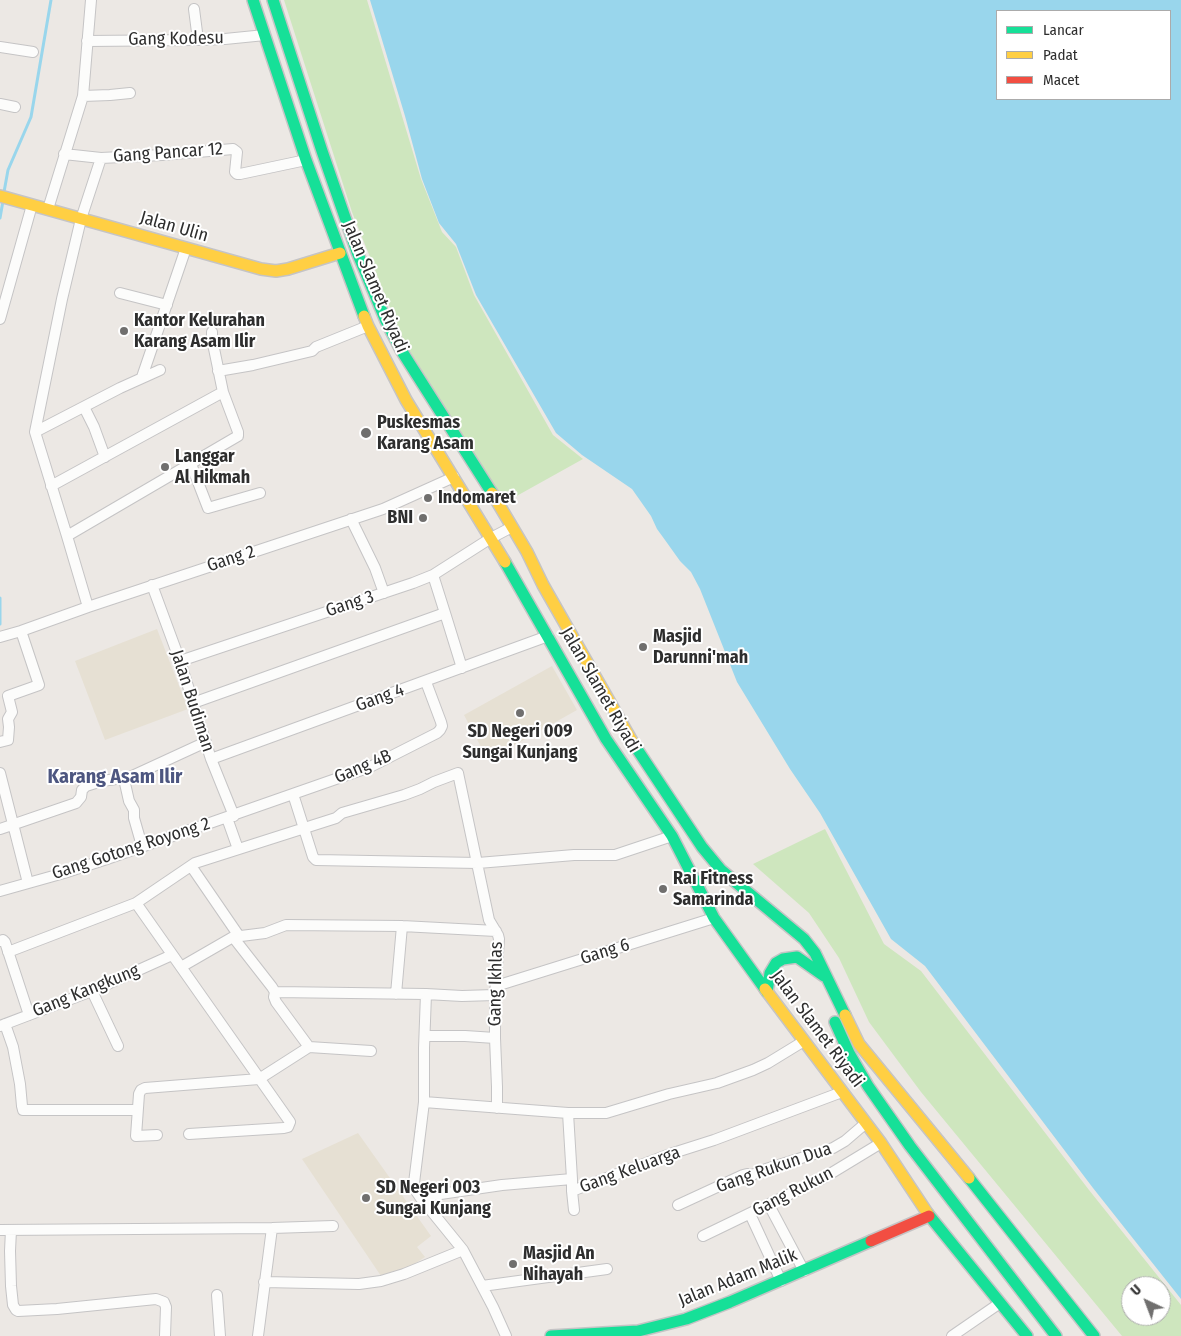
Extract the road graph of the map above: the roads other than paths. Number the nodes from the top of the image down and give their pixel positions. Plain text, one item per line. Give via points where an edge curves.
1 (91, 0) edge
2 (253, 0) edge
3 (273, 0) edge
4 (194, 9) dead end
5 (265, 34) junction
6 (198, 40) junction
7 (87, 41) junction
8 (0, 47) edge
9 (33, 52) dead end
10 (130, 92) dead end
11 (82, 96) junction
12 (0, 104) edge
13 (15, 106) dead end
14 (311, 115) junction
15 (293, 122) junction
16 (64, 154) junction
17 (101, 158) junction
18 (306, 160) junction
19 (3, 197) edge
20 (32, 205) junction
21 (48, 209) junction
22 (81, 218) junction
23 (186, 248) junction
24 (340, 253) junction
25 (120, 294) dead end
26 (167, 305) junction
27 (0, 319) edge
28 (368, 326) junction
29 (212, 332) dead end
30 (160, 370) dead end
31 (218, 371) junction
32 (142, 377) junction
33 (223, 392) junction
34 (84, 407) junction
35 (35, 432) junction
36 (104, 457) junction
37 (190, 464) junction
38 (454, 477) junction
39 (51, 486) junction
40 (260, 492) dead end
41 (351, 519) junction
42 (512, 527) junction
43 (68, 536) junction
44 (491, 538) junction
45 (516, 557) junction
46 (434, 575) junction
47 (152, 585) junction
48 (384, 593) junction
49 (88, 607) junction
50 (445, 613) junction
51 (21, 631) junction
52 (3, 636) edge
53 (548, 636) junction
54 (180, 661) junction
55 (462, 668) junction
56 (426, 682) junction
57 (193, 703) junction
58 (0, 742) edge
59 (206, 742) junction
60 (212, 759) junction
61 (0, 773) edge
62 (124, 779) junction
63 (293, 794) junction
64 (230, 817) junction
65 (13, 824) junction
66 (304, 828) junction
67 (0, 829) edge
68 (672, 836) junction
69 (142, 846) junction
70 (238, 849) junction
71 (478, 863) junction
72 (191, 866) junction
73 (28, 883) junction
74 (0, 890) edge
75 (136, 903) junction
76 (714, 918) junction
77 (402, 926) junction
78 (496, 931) junction
79 (236, 936) junction
80 (0, 941) edge
81 (8, 952) junction
82 (172, 955) junction
83 (181, 966) junction
84 (828, 980) junction
85 (92, 991) junction
86 (495, 991) junction
87 (275, 992) junction
88 (767, 992) junction
89 (396, 994) junction
90 (426, 994) junction
91 (28, 1015) junction
92 (2, 1025) edge
93 (425, 1036) junction
94 (495, 1038) junction
95 (804, 1041) junction
96 (118, 1046) dead end
97 (309, 1047) junction
98 (371, 1052) dead end
99 (259, 1079) junction
100 (842, 1092) junction
101 (424, 1102) junction
102 (496, 1108) junction
103 (137, 1110) junction
104 (568, 1113) junction
105 (866, 1123) junction
106 (189, 1134) dead end
107 (157, 1135) dead end
108 (881, 1144) junction
109 (572, 1178) junction
110 (572, 1191) junction
111 (420, 1197) junction
112 (678, 1205) dead end
113 (769, 1205) junction
114 (574, 1210) dead end
115 (750, 1214) junction
116 (930, 1216) junction
117 (333, 1226) dead end
118 (272, 1228) junction
119 (5, 1230) edge
120 (704, 1236) dead end
121 (463, 1250) junction
122 (1026, 1250) junction
123 (607, 1269) dead end
124 (804, 1271) junction
125 (781, 1281) junction
126 (264, 1282) junction
127 (482, 1286) junction
128 (217, 1295) dead end
129 (1000, 1303) junction
130 (638, 1333) edge
131 (165, 1336) edge
132 (220, 1336) edge
133 (258, 1336) edge
134 (506, 1336) edge
135 (551, 1336) edge
136 (952, 1336) edge
137 (1027, 1336) edge
138 (1056, 1336) edge
139 (1081, 1336) edge
140 (1094, 1336) edge

1 - 7 street
2 - 5 main road, Jalan Slamet Riyadi
3 - 14 main road, Jalan Slamet Riyadi
4 - 6 street
5 - 6 street, Gang Kodesu
5 - 15 main road, Jalan Slamet Riyadi
6 - 7 street, Gang Kodesu
7 - 11 street
8 - 9 street
10 - 11 street
11 - 16 street
12 - 13 street
14 - 15 main road
14 - 42 main road, Jalan Slamet Riyadi via 357,252 386,321
15 - 18 main road, Jalan Slamet Riyadi
16 - 17 street, Gang Pancar 12
16 - 21 street
17 - 18 street, Gang Pancar 12 via 233,149 237,152 237,174
17 - 22 street
18 - 24 main road, Jalan Slamet Riyadi
19 - 20 main road, Jalan Ulin
20 - 21 main road, Jalan Ulin
20 - 27 street
21 - 22 main road, Jalan Ulin
22 - 23 main road, Jalan Ulin
22 - 35 street
23 - 24 main road, Jalan Ulin via 276,271
23 - 26 street
24 - 28 main road, Jalan Slamet Riyadi
25 - 26 street
26 - 32 street
28 - 31 street via 307,353
28 - 38 main road, Jalan Slamet Riyadi via 406,400
29 - 31 street
30 - 32 street
31 - 33 street
32 - 34 street
33 - 36 street
33 - 37 street via 238,436
34 - 35 street
34 - 36 street
35 - 39 street
36 - 39 street
37 - 40 street via 208,508
37 - 43 street
38 - 41 street, Gang 2 via 383,509
38 - 44 main road, Jalan Slamet Riyadi
39 - 43 street
41 - 47 street, Gang 2
41 - 48 street via 376,568
42 - 44 street, Gang 3
42 - 45 main road, Jalan Slamet Riyadi
43 - 49 street
44 - 45 main road, Jalan Slamet Riyadi
44 - 46 street, Gang 3
45 - 53 main road, Jalan Slamet Riyadi
45 - 84 main road, Jalan Slamet Riyadi via 543,585 625,730 702,847 721,870 804,939 815,952
46 - 48 street, Gang 3
46 - 50 street
47 - 49 street, Gang 2
47 - 54 street, Jalan Budiman
48 - 54 street, Gang 3
49 - 51 street, Gang 2
50 - 55 street
50 - 57 street
51 - 52 street, Gang 2
51 - 58 street via 39,684 8,696 12,712 8,720 8,740
53 - 55 street, Gang 4
53 - 68 main road, Jalan Slamet Riyadi via 606,739
54 - 57 street, Jalan Budiman
55 - 56 street, Gang 4
56 - 60 street, Gang 4
56 - 63 street, Gang 4B via 442,726 437,733 370,767
57 - 59 street, Jalan Budiman
59 - 60 street, Jalan Budiman
59 - 62 street
60 - 64 street, Jalan Budiman
61 - 65 street
62 - 65 street via 86,786 76,803
62 - 69 street
63 - 64 street, Gang 4B
63 - 66 street
64 - 69 street, Gang Gotong Royong 2
64 - 70 street, Jalan Budiman
65 - 67 street
65 - 73 street
66 - 70 street
66 - 71 street via 316,860
66 - 71 street, Gang Ikhlas via 458,773
68 - 71 street via 615,855
68 - 76 main road, Jalan Slamet Riyadi
69 - 73 street, Gang Gotong Royong 2
70 - 72 street
71 - 78 street, Gang Ikhlas via 489,920
72 - 75 street
72 - 79 street
73 - 74 street, Gang Gotong Royong 2
75 - 81 street
75 - 82 street
76 - 86 street, Gang 6
76 - 88 main road, Jalan Slamet Riyadi
77 - 78 street
77 - 79 street via 286,925 265,933
77 - 89 street
78 - 86 street, Gang Ikhlas
79 - 83 street
79 - 87 street
80 - 81 street via 5,942
81 - 91 street
82 - 83 street
82 - 85 street, Gang Kangkung
83 - 99 street
84 - 88 main road via 811,966 791,957 776,963
84 - 122 main road, Jalan Slamet Riyadi via 859,1044
84 - 138 main road, Jalan Slamet Riyadi via 834,1018 868,1086
85 - 91 street, Gang Kangkung
85 - 96 street
86 - 90 street, Gang 6 via 462,996
86 - 94 street, Gang Ikhlas
87 - 89 street, Gang 6
87 - 97 street via 276,1002
88 - 95 main road, Jalan Slamet Riyadi
89 - 90 street, Gang 6
90 - 93 street
91 - 92 street, Gang Kangkung
92 - 103 street via 13,1047 23,1110
93 - 94 street
93 - 101 street
94 - 102 street, Gang Ikhlas
95 - 100 main road, Jalan Slamet Riyadi
95 - 104 street via 768,1063 717,1083 606,1113
97 - 98 street
97 - 99 street
99 - 103 street via 145,1088 139,1094
99 - 106 street via 290,1122 288,1127
100 - 105 main road, Jalan Slamet Riyadi
100 - 110 street, Gang Keluarga
101 - 102 street
101 - 111 street via 414,1183
102 - 104 street
103 - 107 street via 136,1136
104 - 109 street
105 - 108 main road, Jalan Slamet Riyadi
105 - 112 street, Gang Rukun Dua via 833,1148 752,1175 743,1175
108 - 113 street, Gang Rukun
108 - 116 main road, Jalan Slamet Riyadi
109 - 110 street, Gang Keluarga
109 - 111 street, Gang Keluarga
110 - 114 street
111 - 121 street
113 - 115 street, Gang Rukun
113 - 124 street
115 - 120 street, Gang Rukun
115 - 125 street
116 - 124 main road, Jalan Adam Malik
116 - 129 main road, Jalan Slamet Riyadi
117 - 118 street
118 - 119 street
118 - 126 street
119 - 131 street via 13,1305 18,1312 156,1299 164,1302 166,1307
121 - 126 street via 404,1274 359,1284
121 - 127 street
122 - 139 main road via 1028,1264 1036,1277
122 - 140 main road, Jalan Slamet Riyadi
123 - 127 street
124 - 125 main road, Jalan Adam Malik
125 - 130 main road, Jalan Adam Malik via 686,1319
126 - 133 street
127 - 134 street
128 - 132 street
129 - 136 street
129 - 137 main road, Jalan Slamet Riyadi
130 - 135 main road, Jalan Adam Malik

